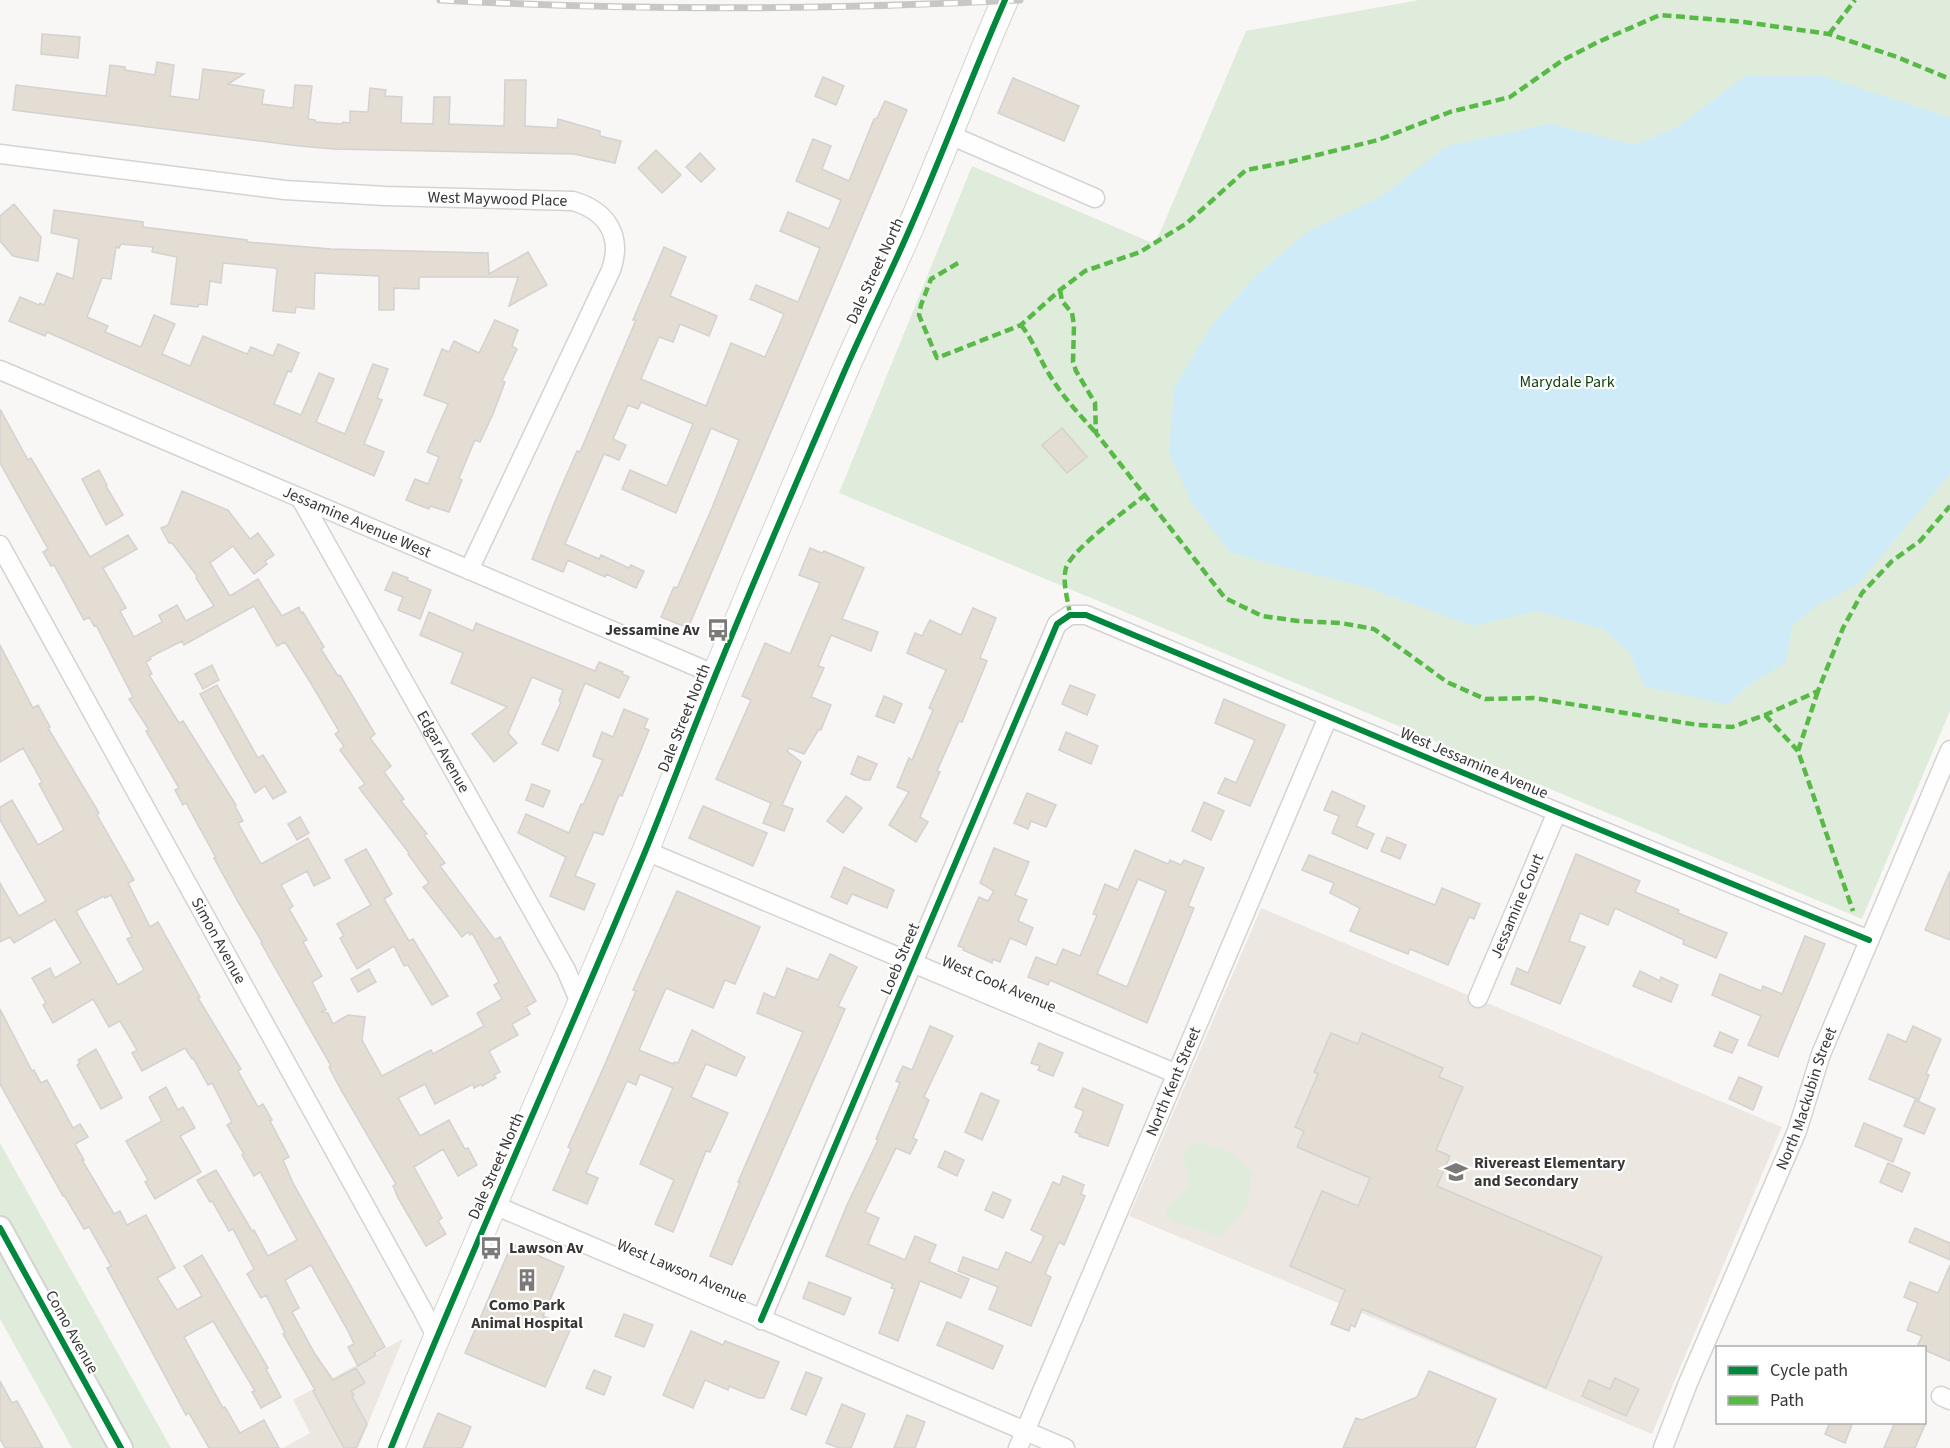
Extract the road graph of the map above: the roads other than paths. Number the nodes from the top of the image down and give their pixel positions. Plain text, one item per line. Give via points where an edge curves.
1 (1005, 0) edge
2 (950, 135) junction
3 (0, 154) edge
4 (1095, 198) dead end
5 (0, 370) edge
6 (302, 499) junction
7 (0, 545) edge
8 (470, 570) junction
9 (1070, 615) joint
10 (716, 675) junction
11 (1328, 717) junction
12 (1950, 750) edge
13 (1557, 812) junction
14 (646, 851) junction
15 (1869, 939) junction
16 (913, 963) junction
17 (1478, 998) dead end
18 (581, 1005) junction
19 (1176, 1074) junction
20 (494, 1205) junction
21 (0, 1228) edge
22 (761, 1320) junction
23 (436, 1336) junction
24 (1022, 1440) edge
25 (121, 1448) edge
26 (391, 1448) edge
27 (1065, 1448) edge
28 (1663, 1448) edge

1 - 2 main road, Dale Street North
2 - 4 street
2 - 10 main road, Dale Street North via 843,373
3 - 8 street, West Maywood Place via 285,190 573,201 599,212 614,236 611,270
5 - 6 street, Jessamine Avenue West
6 - 8 street, Jessamine Avenue West
6 - 18 street, Edgar Avenue via 566,970
7 - 23 street, Simon Avenue
8 - 10 street, Jessamine Avenue West
9 - 11 street, West Jessamine Avenue via 1086,615
9 - 16 street, Loeb Street via 1057,624
10 - 14 main road, Dale Street North
11 - 13 street, West Jessamine Avenue
11 - 19 street, North Kent Street
12 - 15 street, North Mackubin Street
13 - 15 street, West Jessamine Avenue
13 - 17 street, Jessamine Court
14 - 16 street, West Cook Avenue
14 - 18 main road, Dale Street North
15 - 28 street, North Mackubin Street via 1821,1054 1797,1131
16 - 19 street, West Cook Avenue
16 - 22 street, Loeb Street
18 - 20 main road, Dale Street North
19 - 24 street, North Kent Street
20 - 22 street, West Lawson Avenue
20 - 23 main road, Dale Street North
21 - 25 street, Como Avenue
22 - 24 street, West Lawson Avenue
23 - 26 main road, Dale Street North
24 - 27 street, West Lawson Avenue

